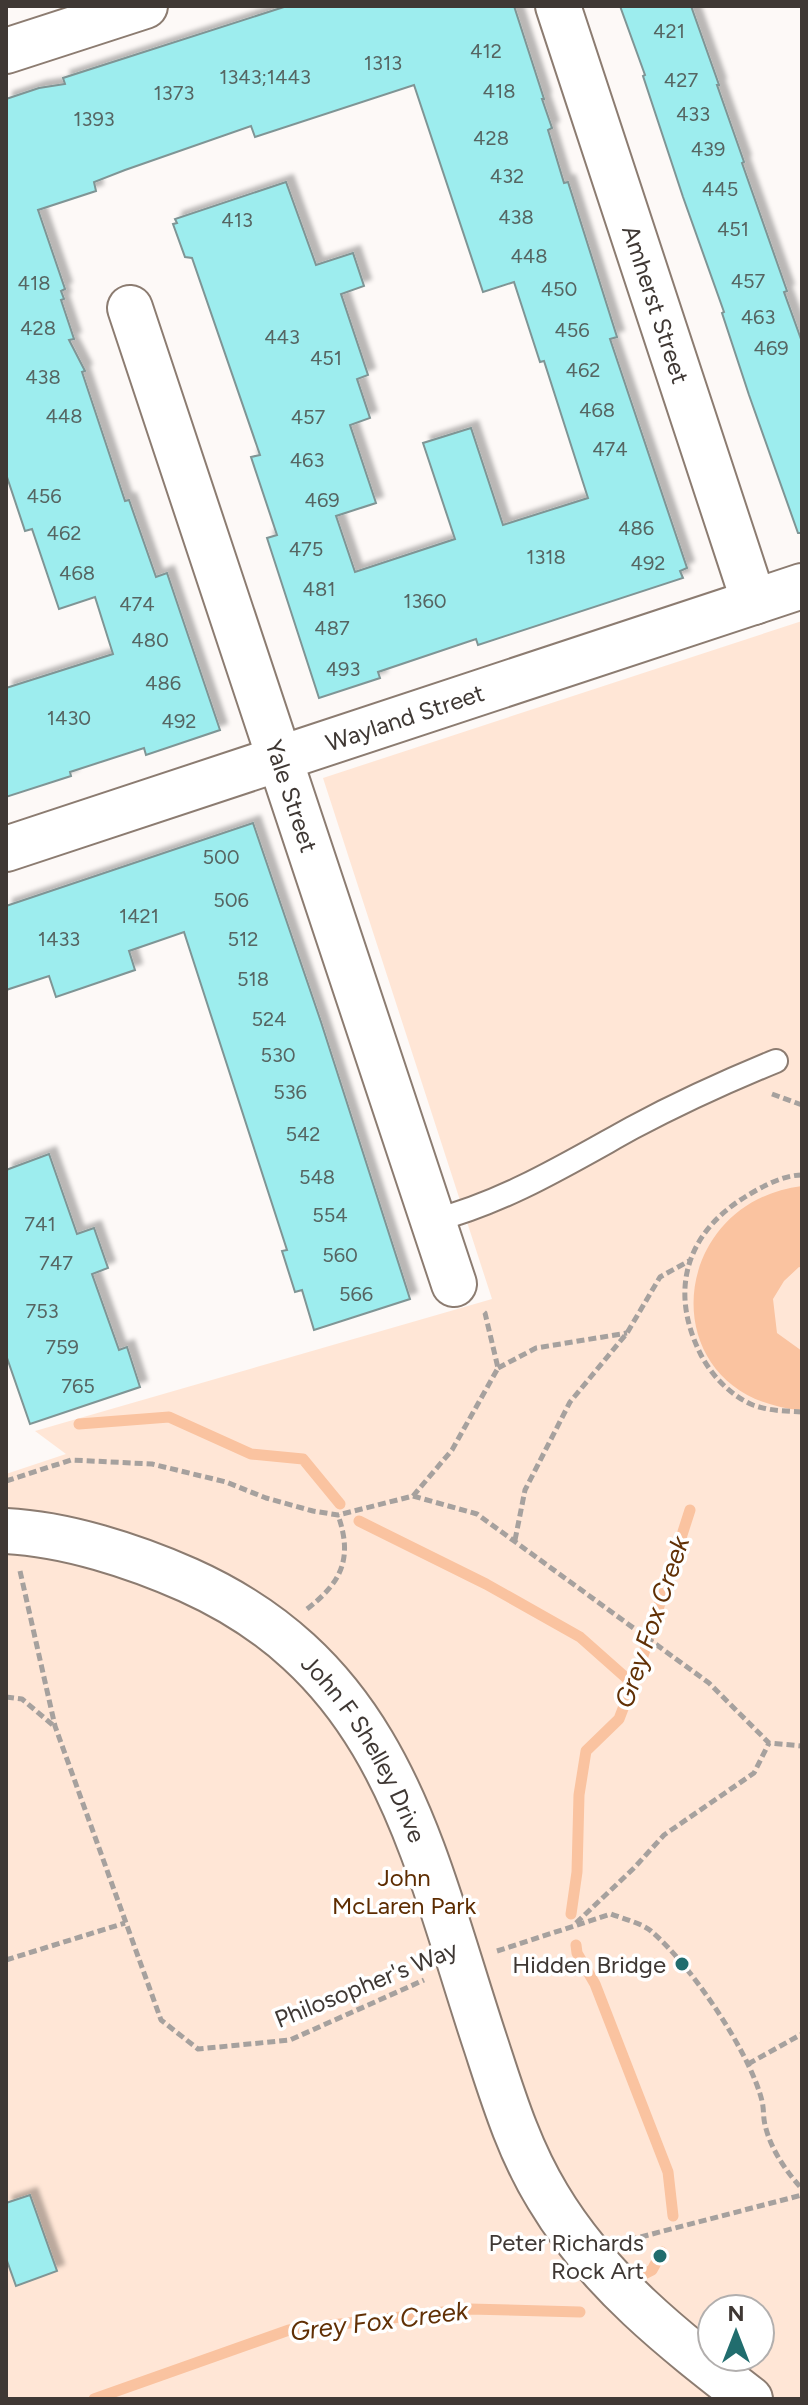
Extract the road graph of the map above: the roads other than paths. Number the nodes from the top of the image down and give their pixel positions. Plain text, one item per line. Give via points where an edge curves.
1 (145, 6) edge
2 (558, 6) edge
3 (6, 51) edge
4 (130, 308) dead end
5 (802, 586) edge
6 (754, 602) junction
7 (278, 758) junction
8 (6, 849) edge
9 (776, 1061) dead end
10 (432, 1221) junction
11 (454, 1284) road end
12 (8, 1527) edge
13 (750, 2399) edge

1 - 3 street
2 - 6 street, Amherst Street
4 - 7 street, Yale Street
5 - 6 street, Wayland Street
6 - 7 street, Wayland Street
7 - 8 street, Wayland Street
7 - 10 street, Yale Street
9 - 10 lane via 699,1093 562,1169 471,1211
10 - 11 street, Yale Street
12 - 13 street, John F Shelley Drive via 92,1546 223,1596 278,1632 320,1671 356,1716 413,1823 522,2149 548,2198 627,2298

